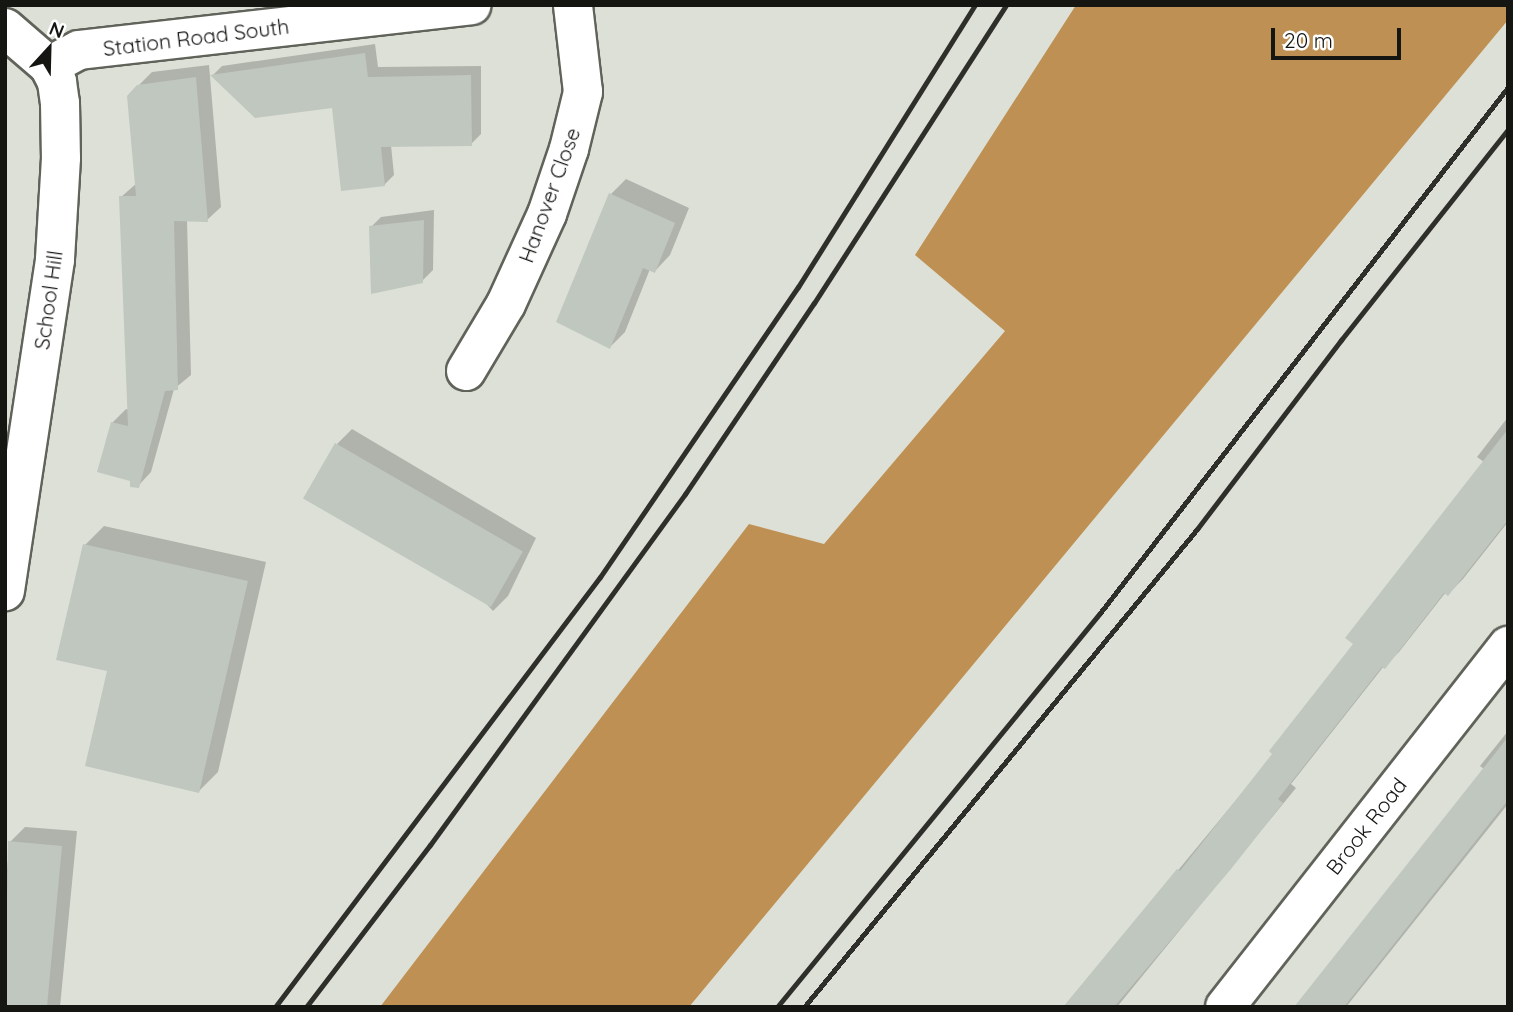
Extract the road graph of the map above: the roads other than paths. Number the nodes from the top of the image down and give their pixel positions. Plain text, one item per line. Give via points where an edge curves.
1 (471, 5) edge
2 (573, 5) edge
3 (5, 28) edge
4 (49, 66) junction
5 (466, 371) dead end
6 (5, 591) edge
7 (1508, 646) edge
8 (1225, 1007) edge

1 - 4 street, Station Road South via 79,50
2 - 5 street, Hanover Close via 583,92 569,149 547,214 506,304
3 - 4 street
4 - 6 street, School Hill via 60,103 55,260
7 - 8 street, Brook Road

